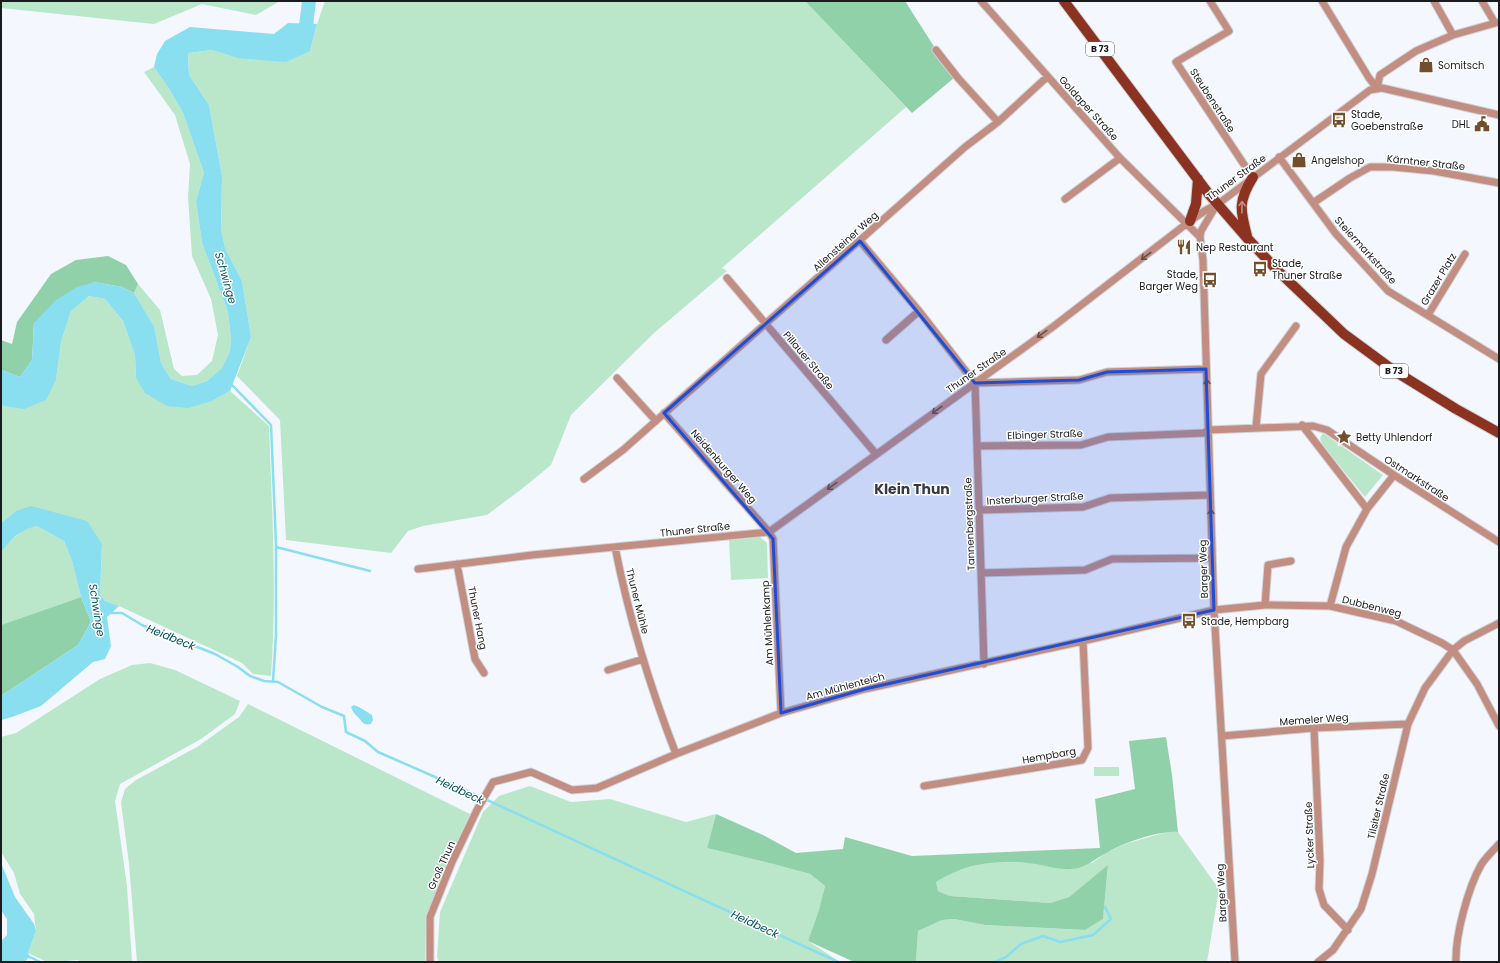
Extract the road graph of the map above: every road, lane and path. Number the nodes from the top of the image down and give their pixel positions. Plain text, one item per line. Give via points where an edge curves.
1 (981, 1) edge
2 (1064, 1) edge
3 (1210, 1) edge
4 (1322, 1) edge
5 (1434, 1) edge
6 (1482, 1) edge
7 (1497, 23) edge
8 (1453, 35) junction
9 (936, 50) dead end
10 (1047, 77) junction
11 (1377, 88) junction
12 (1499, 115) edge
13 (998, 122) junction
14 (1279, 157) junction
15 (1120, 158) junction
16 (1250, 173) junction
17 (1198, 179) junction
18 (1499, 183) edge
19 (1065, 199) dead end
20 (1313, 203) junction
21 (1218, 204) junction
22 (1189, 223) junction
23 (1200, 237) junction
24 (1248, 238) junction
25 (860, 241) junction
26 (1465, 254) dead end
27 (727, 278) dead end
28 (919, 312) junction
29 (1428, 315) junction
30 (766, 324) junction
31 (1296, 326) dead end
32 (886, 340) dead end
33 (1499, 358) edge
34 (1206, 369) junction
35 (617, 378) dead end
36 (975, 383) junction
37 (664, 413) junction
38 (656, 421) junction
39 (1302, 425) junction
40 (1256, 427) junction
41 (1208, 430) junction
42 (1499, 433) edge
43 (977, 446) junction
44 (876, 454) junction
45 (1394, 475) junction
46 (584, 479) dead end
47 (1210, 495) junction
48 (1367, 509) junction
49 (979, 510) junction
50 (769, 532) junction
51 (1499, 542) edge
52 (615, 547) junction
53 (1212, 558) junction
54 (1291, 561) dead end
55 (457, 564) junction
56 (418, 569) dead end
57 (981, 573) junction
58 (1265, 605) junction
59 (1330, 606) junction
60 (1214, 610) junction
61 (1499, 623) edge
62 (1082, 641) junction
63 (1453, 650) junction
64 (643, 659) junction
65 (984, 664) junction
66 (608, 670) dead end
67 (484, 673) dead end
68 (781, 713) junction
69 (1408, 724) junction
70 (1499, 726) edge
71 (1314, 728) junction
72 (1222, 736) junction
73 (676, 754) junction
74 (493, 782) joint
75 (924, 786) dead end
76 (1499, 844) edge
77 (1348, 930) junction
78 (430, 962) edge
79 (1235, 962) edge
80 (1318, 962) edge
81 (1456, 962) edge

1 - 10 street, Goldaper Straße
2 - 17 main road, B 73
3 - 16 street, Steubenstraße via 1229,31 1176,62
4 - 11 street
5 - 8 street
6 - 7 street
7 - 8 street
8 - 11 street via 1416,51 1380,75
9 - 13 street
10 - 13 street, Allensteiner Weg
10 - 15 street, Goldaper Straße
11 - 12 street
11 - 14 street, Thuner Straße via 1370,90
13 - 25 street, Allensteiner Weg via 965,147
14 - 16 street, Thuner Straße
14 - 20 street, Steiermarkstraße
15 - 19 street
15 - 22 street, Goldaper Straße
16 - 21 street, Thuner Straße
24 -> 16 main road via 1241,206
17 - 21 main road, B 73
17 - 22 main road via 1196,204
18 - 20 street, Kärntner Straße via 1434,171 1370,167
20 - 29 street, Steiermarkstraße via 1336,234 1388,291
21 - 22 street, Thuner Straße
21 - 23 street
21 - 24 main road, B 73
22 - 23 street, Goldaper Straße
22 -> 36 street, Thuner Straße
23 - 34 street, Barger Weg
24 - 42 main road, B 73 via 1277,270 1344,334 1394,370
25 - 28 street
25 - 30 street, Allensteiner Weg
26 - 29 street, Grazer Platz
27 - 30 street, Pillauer Straße
28 - 32 street
28 - 36 street
29 - 33 street, Steiermarkstraße
30 - 37 street, Allensteiner Weg
30 - 44 street, Pillauer Straße
31 - 40 street via 1260,374
34 - 36 street via 1106,372 1079,380
41 -> 34 street, Barger Weg
35 - 38 street
36 - 43 street, Tannenbergstraße
36 -> 44 street, Thuner Straße
37 - 38 street, Allensteiner Weg
37 - 50 street, Neidenburger Weg
38 - 46 street, Allensteiner Weg
39 - 40 street, Ostmarkstraße
39 - 45 street, Ostmarkstraße via 1327,430
39 - 48 street
40 - 41 street, Ostmarkstraße
41 - 43 street, Elbinger Straße via 1204,433 1108,437 1081,445
41 - 47 street, Barger Weg
43 - 49 street, Tannenbergstraße
44 -> 50 street, Thuner Straße
45 - 48 street
45 - 51 street, Ostmarkstraße
47 - 49 street, Insterburger Straße via 1110,498 1083,507
53 -> 47 street, Barger Weg
48 - 59 street via 1346,547
49 - 57 street, Tannenbergstraße
50 - 52 street, Thuner Straße
50 - 68 street, Am Mühlenkamp via 773,539
52 - 55 street, Thuner Straße
52 - 64 street, Thuner Mühle
53 - 57 street via 1112,560 1085,570
53 - 60 street, Barger Weg
54 - 58 street via 1268,565
55 - 56 street, Thuner Straße
55 - 67 street, Thuner Hang via 475,659
57 - 65 street, Tannenbergstraße
58 - 59 street, Dubbenweg
58 - 60 street, Dubbenweg
59 - 63 street, Dubbenweg via 1396,621 1442,642
60 - 62 street, Am Mühlenteich
60 - 72 street, Barger Weg
61 - 63 street, Tilsiter Straße via 1464,641
62 - 65 street, Am Mühlenteich
62 - 75 street, Hempbarg via 1088,748 1082,760
63 - 69 street, Tilsiter Straße via 1425,688
63 - 70 street, Dubbenweg via 1477,684
64 - 66 street
64 - 73 street, Thuner Mühle
65 - 68 street, Am Mühlenteich via 865,690
68 - 73 street, Am Mühlenteich
69 - 71 street, Memeler Weg
69 - 77 street, Tilsiter Straße via 1372,874 1361,909
71 - 72 street, Memeler Weg
71 - 77 street, Lycker Straße via 1319,889 1324,905
72 - 79 street, Barger Weg
73 - 74 street, Am Mühlenteich via 596,788 572,790 531,772
74 - 78 street, Groß Thun via 452,862 430,917
76 - 81 street via 1481,865 1468,895
77 - 80 street, Tilsiter Straße via 1333,950

